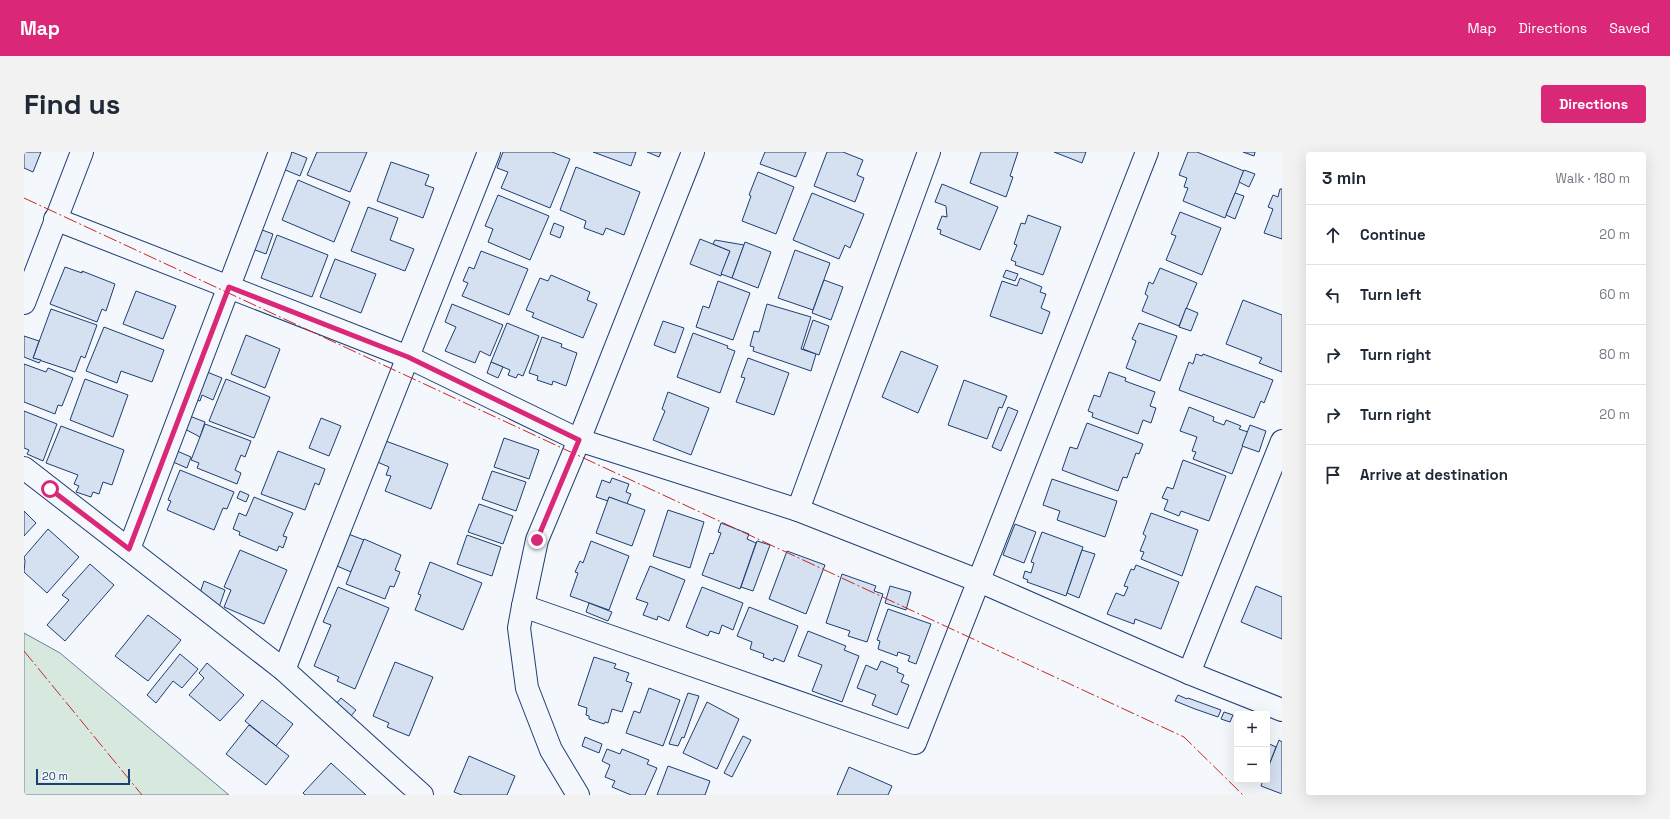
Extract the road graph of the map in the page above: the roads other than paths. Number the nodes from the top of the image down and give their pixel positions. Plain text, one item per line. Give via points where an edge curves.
1 (82, 152) edge
2 (280, 152) edge
3 (489, 152) edge
4 (693, 152) edge
5 (929, 152) edge
6 (1147, 152) edge
7 (55, 219) junction
8 (229, 287) junction
9 (24, 303) edge
10 (408, 357) junction
11 (579, 440) junction
12 (1282, 441) edge
13 (24, 468) edge
14 (1274, 485) edge
15 (798, 510) junction
16 (129, 549) junction
17 (979, 580) junction
18 (523, 606) junction
19 (284, 670) junction
20 (1189, 673) junction
21 (1282, 710) edge
22 (422, 795) edge
23 (578, 795) edge

1 - 7 street
2 - 8 street
3 - 10 street
4 - 11 street
5 - 15 street
6 - 17 street
7 - 8 street
7 - 9 street
8 - 10 street
8 - 16 street
10 - 11 street
10 - 19 street
11 - 15 street
11 - 18 street via 537,540
12 - 14 street
13 - 16 street
14 - 20 street
15 - 17 street
16 - 19 street
17 - 18 street via 915,743
17 - 20 street
18 - 23 street via 520,628 527,688 551,750
19 - 22 street
20 - 21 street

